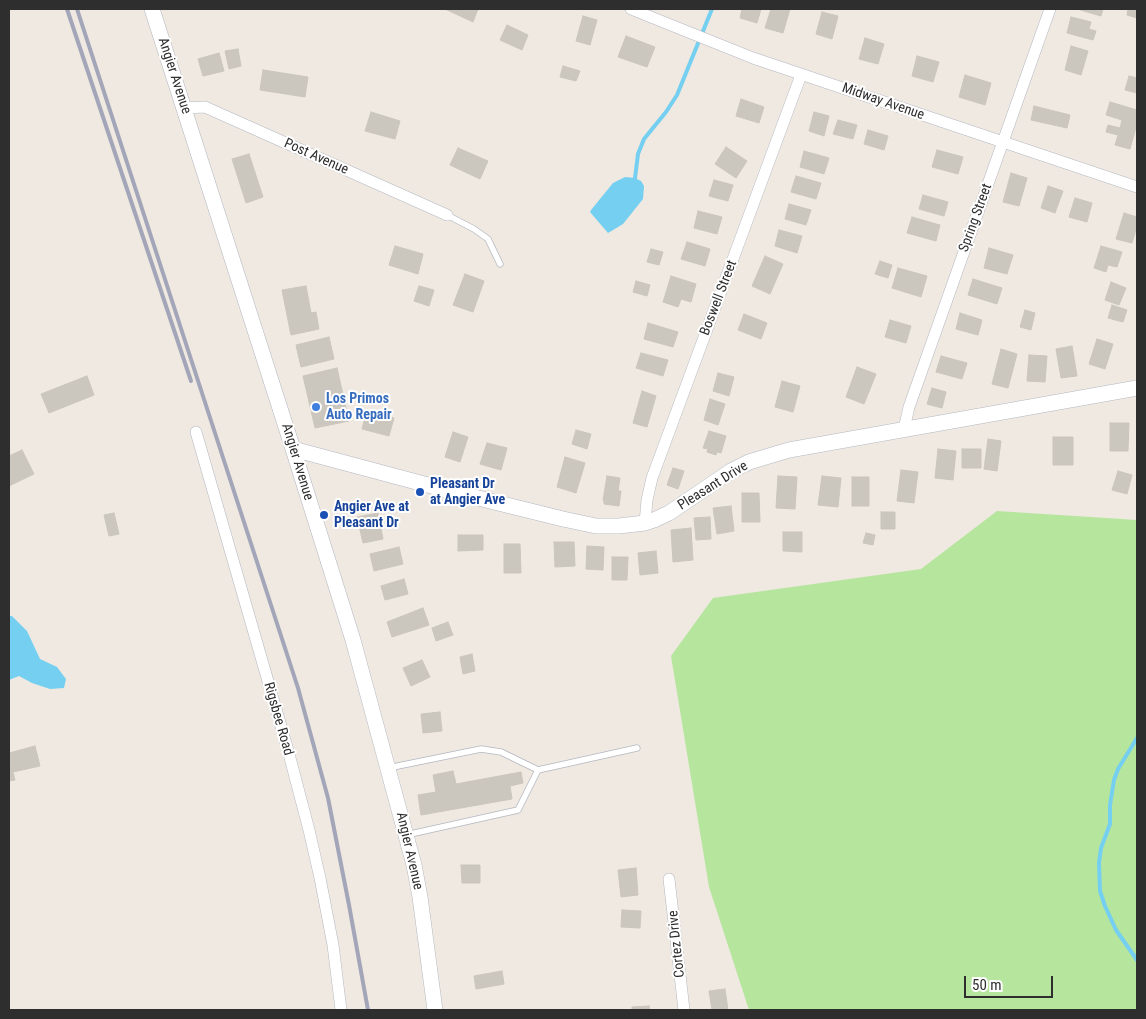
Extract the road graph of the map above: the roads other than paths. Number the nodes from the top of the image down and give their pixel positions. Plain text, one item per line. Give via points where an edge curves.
1 (152, 9) edge
2 (631, 9) edge
3 (1050, 9) edge
4 (801, 75) junction
5 (184, 108) junction
6 (1003, 143) junction
7 (1137, 187) edge
8 (446, 215) joint
9 (500, 264) dead end
10 (1137, 388) edge
11 (904, 429) junction
12 (196, 432) dead end
13 (293, 449) junction
14 (645, 523) junction
15 (637, 748) dead end
16 (388, 768) junction
17 (538, 770) junction
18 (406, 835) junction
19 (669, 879) dead end
20 (341, 1010) edge
21 (435, 1010) edge
22 (684, 1010) edge

1 - 5 main road, Angier Avenue
2 - 4 street, Midway Avenue
3 - 6 street, Spring Street
4 - 6 street, Midway Avenue
4 - 14 street, Boswell Street via 652,478
5 - 8 street, Post Avenue via 205,108
5 - 13 main road, Angier Avenue
6 - 7 street, Midway Avenue
6 - 11 street, Spring Street
8 - 9 lane via 488,239
10 - 11 main road, Pleasant Drive
11 - 14 main road, Pleasant Drive via 789,450 749,462 669,513
12 - 20 street, Rigsbee Road via 309,830 333,945
13 - 14 main road, Pleasant Drive via 584,524 618,526
13 - 16 main road, Angier Avenue via 353,640
15 - 17 lane
16 - 17 lane via 481,749 501,752
16 - 18 main road, Angier Avenue
17 - 18 lane via 518,810
18 - 21 main road, Angier Avenue via 420,897
19 - 22 street, Cortez Drive

